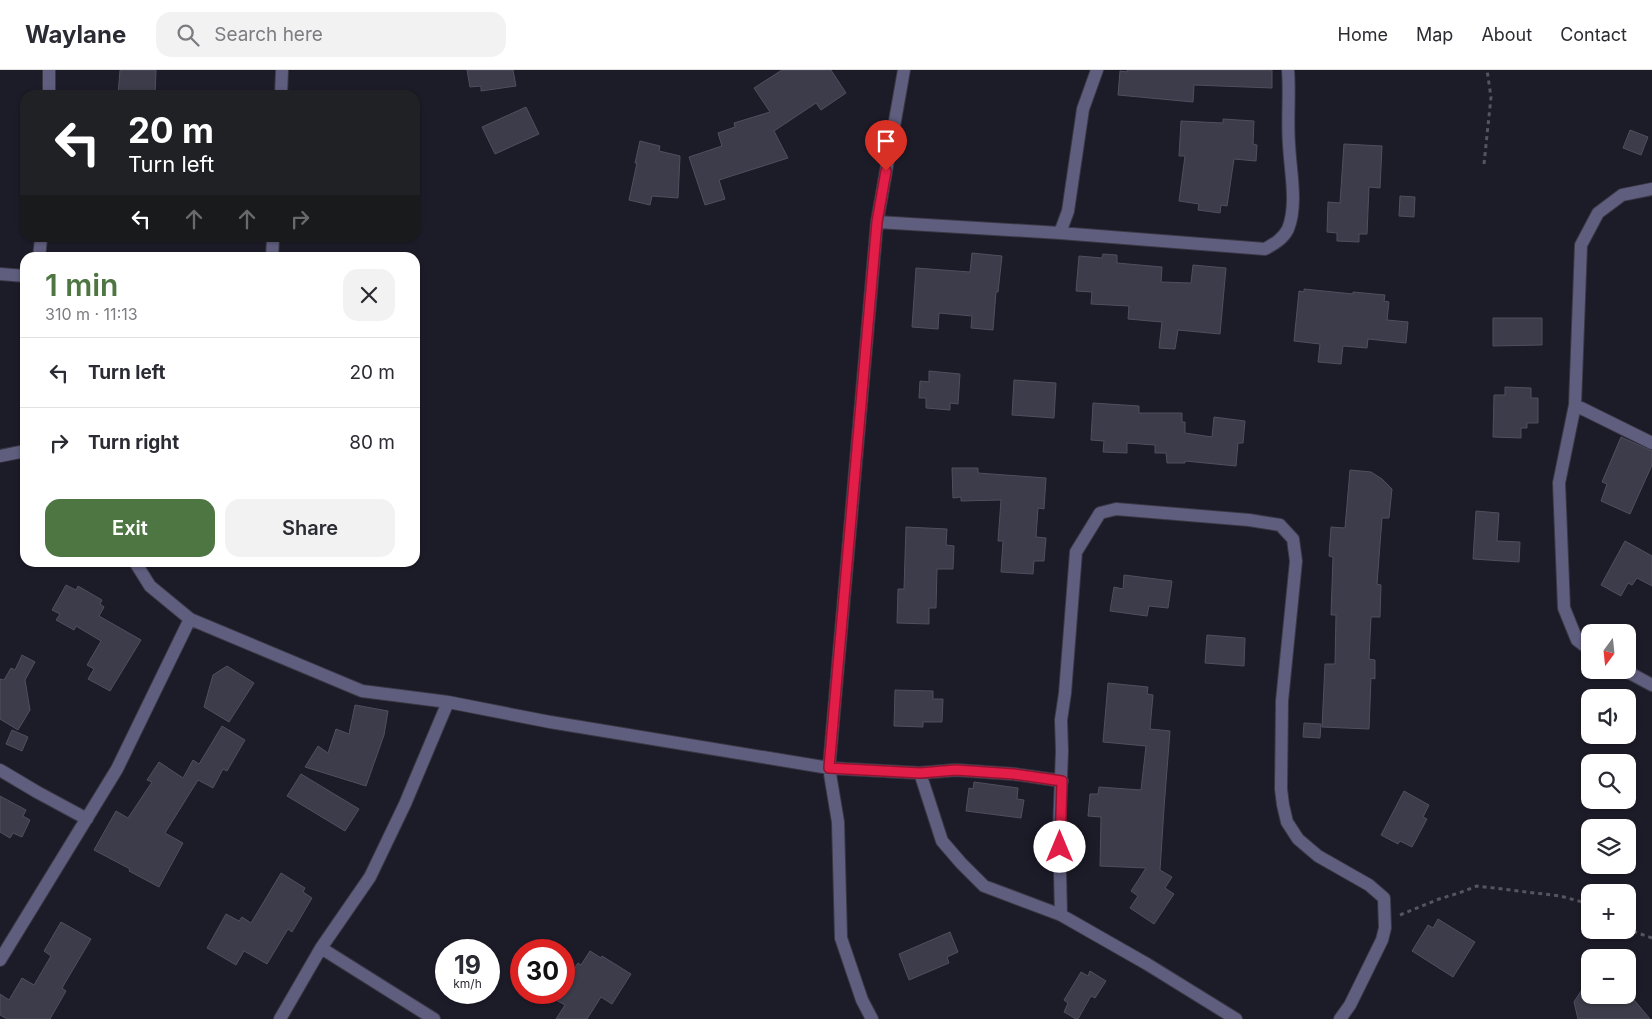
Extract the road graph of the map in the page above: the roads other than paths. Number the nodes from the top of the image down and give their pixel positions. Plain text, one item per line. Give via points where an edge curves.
1 (49, 70) edge
2 (282, 70) edge
3 (904, 70) edge
4 (1096, 70) edge
5 (1288, 70) edge
6 (49, 90) edge
7 (281, 90) edge
8 (1652, 189) edge
9 (877, 222) junction
10 (1060, 233) junction
11 (0, 274) edge
12 (20, 276) edge
13 (1575, 405) junction
14 (1652, 443) edge
15 (20, 452) edge
16 (0, 456) edge
17 (138, 567) edge
18 (190, 619) junction
19 (1581, 643) edge
20 (1636, 676) edge
21 (1652, 685) edge
22 (448, 702) junction
23 (829, 768) junction
24 (0, 770) edge
25 (920, 773) junction
26 (1062, 781) junction
27 (87, 819) junction
28 (1061, 915) junction
29 (321, 948) junction
30 (0, 960) edge
31 (280, 1019) edge
32 (434, 1019) edge
33 (872, 1019) edge
34 (1236, 1019) edge
35 (1340, 1019) edge

1 - 6 street
2 - 7 street
3 - 9 street
4 - 10 street via 1083,109 1068,211
5 - 10 street via 1288,143 1294,200 1288,229 1279,242 1265,249
8 - 13 street via 1622,195 1598,213 1580,245
9 - 10 street
9 - 23 street
11 - 12 street
13 - 14 street
13 - 19 street via 1559,483 1564,608
15 - 16 street
17 - 18 street via 150,586
18 - 22 street via 362,691
18 - 27 street via 117,769
20 - 21 street
22 - 23 street
22 - 29 street via 370,877
23 - 25 street
23 - 33 street via 838,822 841,938 862,1000
24 - 27 street
25 - 26 street via 956,770
25 - 28 street via 942,841 984,886
26 - 28 street via 1059,830
26 - 35 street via 1061,720 1076,552 1100,514 1116,508 1280,525 1293,539 1296,560 1282,702 1281,789 1287,822 1298,839 1318,856 1369,885 1384,898 1382,940
27 - 30 street
28 - 34 street
29 - 31 street
29 - 32 street

